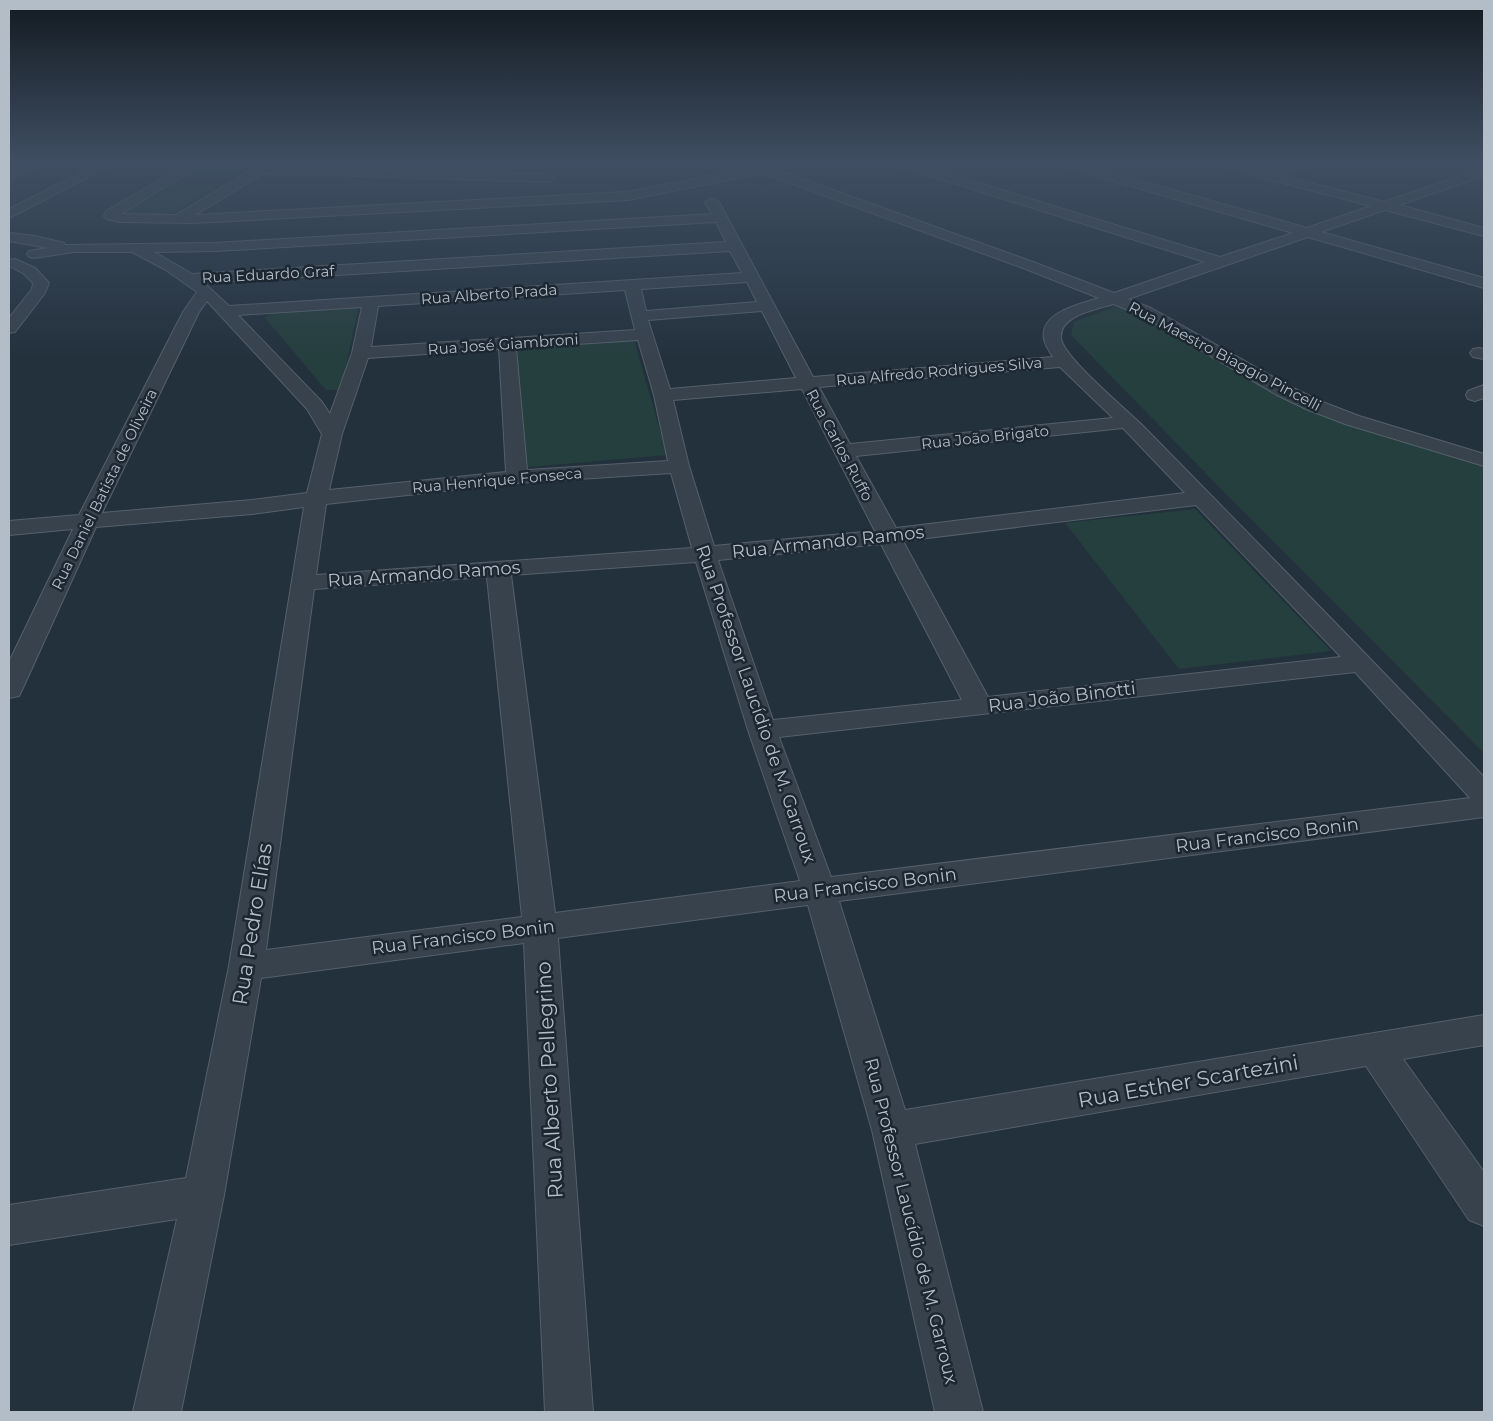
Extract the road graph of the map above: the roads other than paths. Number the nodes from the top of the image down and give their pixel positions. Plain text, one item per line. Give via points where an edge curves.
1 (165, 227) edge
2 (558, 227) edge
3 (725, 227) edge
4 (923, 227) edge
5 (1109, 227) edge
6 (1288, 227) edge
7 (1324, 227) edge
8 (1466, 227) edge
9 (1484, 232) edge
10 (1308, 233) junction
11 (736, 246) junction
12 (67, 247) junction
13 (134, 247) junction
14 (18, 252) edge
15 (1220, 262) junction
16 (752, 278) junction
17 (189, 279) junction
18 (1484, 283) edge
19 (632, 285) junction
20 (206, 291) junction
21 (1114, 298) junction
22 (371, 301) junction
23 (767, 306) junction
24 (226, 310) junction
25 (642, 325) junction
26 (9, 328) edge
27 (507, 343) junction
28 (361, 354) junction
29 (1064, 361) junction
30 (807, 382) junction
31 (663, 395) junction
32 (1126, 422) junction
33 (332, 434) junction
34 (844, 451) junction
35 (1484, 460) edge
36 (679, 466) junction
37 (517, 477) junction
38 (1201, 498) junction
39 (316, 499) junction
40 (88, 520) junction
41 (9, 528) edge
42 (888, 536) junction
43 (705, 554) junction
44 (498, 569) junction
45 (304, 583) junction
46 (1361, 663) junction
47 (9, 690) edge
48 (979, 707) junction
49 (762, 730) junction
50 (1484, 794) edge
51 (1484, 807) edge
52 (820, 891) junction
53 (540, 928) junction
54 (246, 966) junction
55 (1484, 1030) edge
56 (1375, 1050) junction
57 (892, 1130) junction
58 (203, 1195) junction
59 (1484, 1206) edge
60 (9, 1226) edge
61 (157, 1412) edge
62 (569, 1412) edge
63 (959, 1412) edge

1 - 13 street
2 - 13 street via 215,247
3 - 11 street, Rua Carlos Ruffo
4 - 21 street, Rua Maestro Biaggio Pincelli
5 - 15 street
6 - 10 street
7 - 10 street
8 - 9 street
10 - 15 street
10 - 18 street
11 - 16 street, Rua Carlos Ruffo
11 - 17 street, Rua Eduardo Graf
12 - 13 street
12 - 14 street
12 - 14 street via 35,240
13 - 17 street
14 - 26 street via 41,283 40,290
15 - 21 street
16 - 19 street, Rua Alberto Prada
16 - 23 street, Rua Carlos Ruffo
17 - 20 street
19 - 22 street, Rua Alberto Prada
19 - 25 street, Rua Professor Laucídio de M. Garroux
20 - 24 street
20 - 40 street, Rua Daniel Batista de Oliveira via 190,312
21 - 29 street via 1062,316 1058,321 1052,339
21 - 35 street, Rua Maestro Biaggio Pincelli via 1145,311 1312,405
22 - 24 street, Rua Alberto Prada
22 - 28 street, Rua Pedro Elías
23 - 25 street
23 - 30 street, Rua Carlos Ruffo
24 - 33 street via 315,406
25 - 27 street, Rua José Giambroni
25 - 31 street, Rua Professor Laucídio de M. Garroux
27 - 28 street, Rua José Giambroni
27 - 37 street
28 - 33 street, Rua Pedro Elías
29 - 30 street, Rua Alfredo Rodrigues Silva
29 - 32 street
30 - 31 street, Rua Alfredo Rodrigues Silva
30 - 34 street, Rua Carlos Ruffo
31 - 36 street, Rua Professor Laucídio de M. Garroux
32 - 34 street, Rua João Brigato
32 - 38 street
33 - 39 street, Rua Pedro Elías
34 - 42 street, Rua Carlos Ruffo
36 - 37 street, Rua Henrique Fonseca
36 - 43 street, Rua Professor Laucídio de M. Garroux
37 - 39 street, Rua Henrique Fonseca
38 - 42 street, Rua Armando Ramos
38 - 46 street
39 - 40 street, Rua Henrique Fonseca
39 - 45 street, Rua Pedro Elías
40 - 41 street, Rua Henrique Fonseca
40 - 47 street, Rua Daniel Batista de Oliveira
42 - 43 street, Rua Armando Ramos
42 - 48 street, Rua Carlos Ruffo
43 - 44 street, Rua Armando Ramos
43 - 49 street, Rua Professor Laucídio de M. Garroux
44 - 45 street, Rua Armando Ramos
44 - 53 street, Rua Alberto Pellegrino
45 - 54 street, Rua Pedro Elías
46 - 48 street, Rua João Binotti
46 - 50 street
48 - 49 street, Rua João Binotti
49 - 52 street, Rua Professor Laucídio de M. Garroux
51 - 52 street, Rua Francisco Bonin
52 - 53 street, Rua Francisco Bonin
52 - 57 street, Rua Professor Laucídio de M. Garroux
53 - 54 street, Rua Francisco Bonin
53 - 62 street, Rua Alberto Pellegrino
54 - 58 street, Rua Pedro Elías
55 - 56 street, Rua Esther Scartezini
56 - 57 street, Rua Esther Scartezini
56 - 59 street
57 - 63 street, Rua Professor Laucídio de M. Garroux
58 - 60 street
58 - 61 street, Rua Pedro Elías

